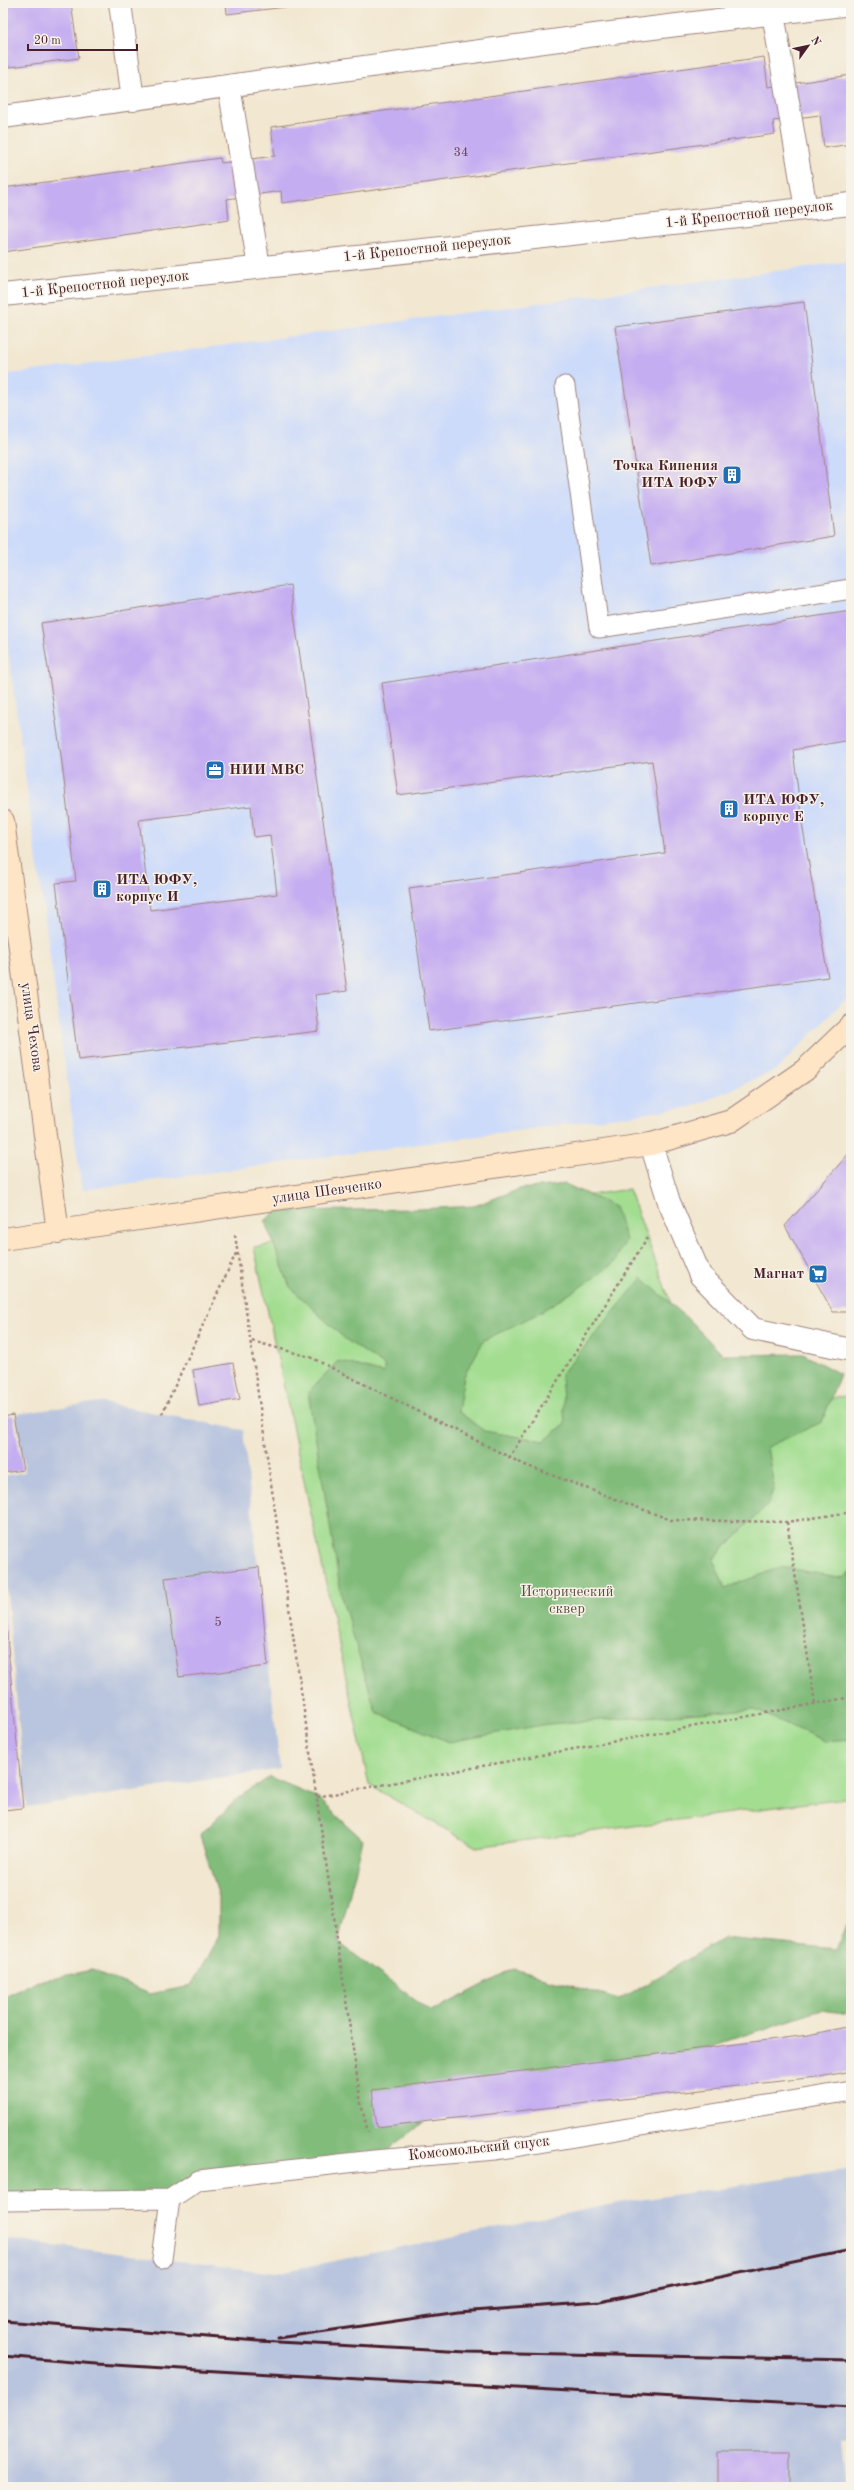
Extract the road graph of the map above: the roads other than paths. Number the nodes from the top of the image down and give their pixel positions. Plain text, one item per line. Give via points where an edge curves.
1 (120, 3) edge
2 (851, 4) edge
3 (773, 13) junction
4 (228, 86) junction
5 (133, 100) junction
6 (3, 117) edge
7 (851, 204) edge
8 (806, 209) junction
9 (259, 267) junction
10 (3, 295) edge
11 (565, 386) dead end
12 (851, 589) edge
13 (3, 821) edge
14 (851, 1026) edge
15 (651, 1144) junction
16 (58, 1232) junction
17 (3, 1239) edge
18 (851, 1350) edge
19 (851, 2091) edge
20 (170, 2199) junction
21 (3, 2202) edge
22 (162, 2259) dead end

1 - 5 street
2 - 3 street
3 - 4 street
3 - 8 street
4 - 5 street
4 - 9 street
5 - 6 street
7 - 8 street, 1-й Крепостной переулок
8 - 9 street, 1-й Крепостной переулок
9 - 10 street, 1-й Крепостной переулок via 116,285
11 - 12 lane via 599,628
13 - 16 main road, улица Чехова
14 - 15 main road, улица Шевченко via 805,1070 731,1121
15 - 16 main road, улица Шевченко
15 - 18 street via 669,1202 700,1275 753,1329
16 - 17 main road, улица Шевченко
19 - 20 lane, Комсомольский спуск via 496,2150 374,2160 200,2180
20 - 21 lane
20 - 22 lane

